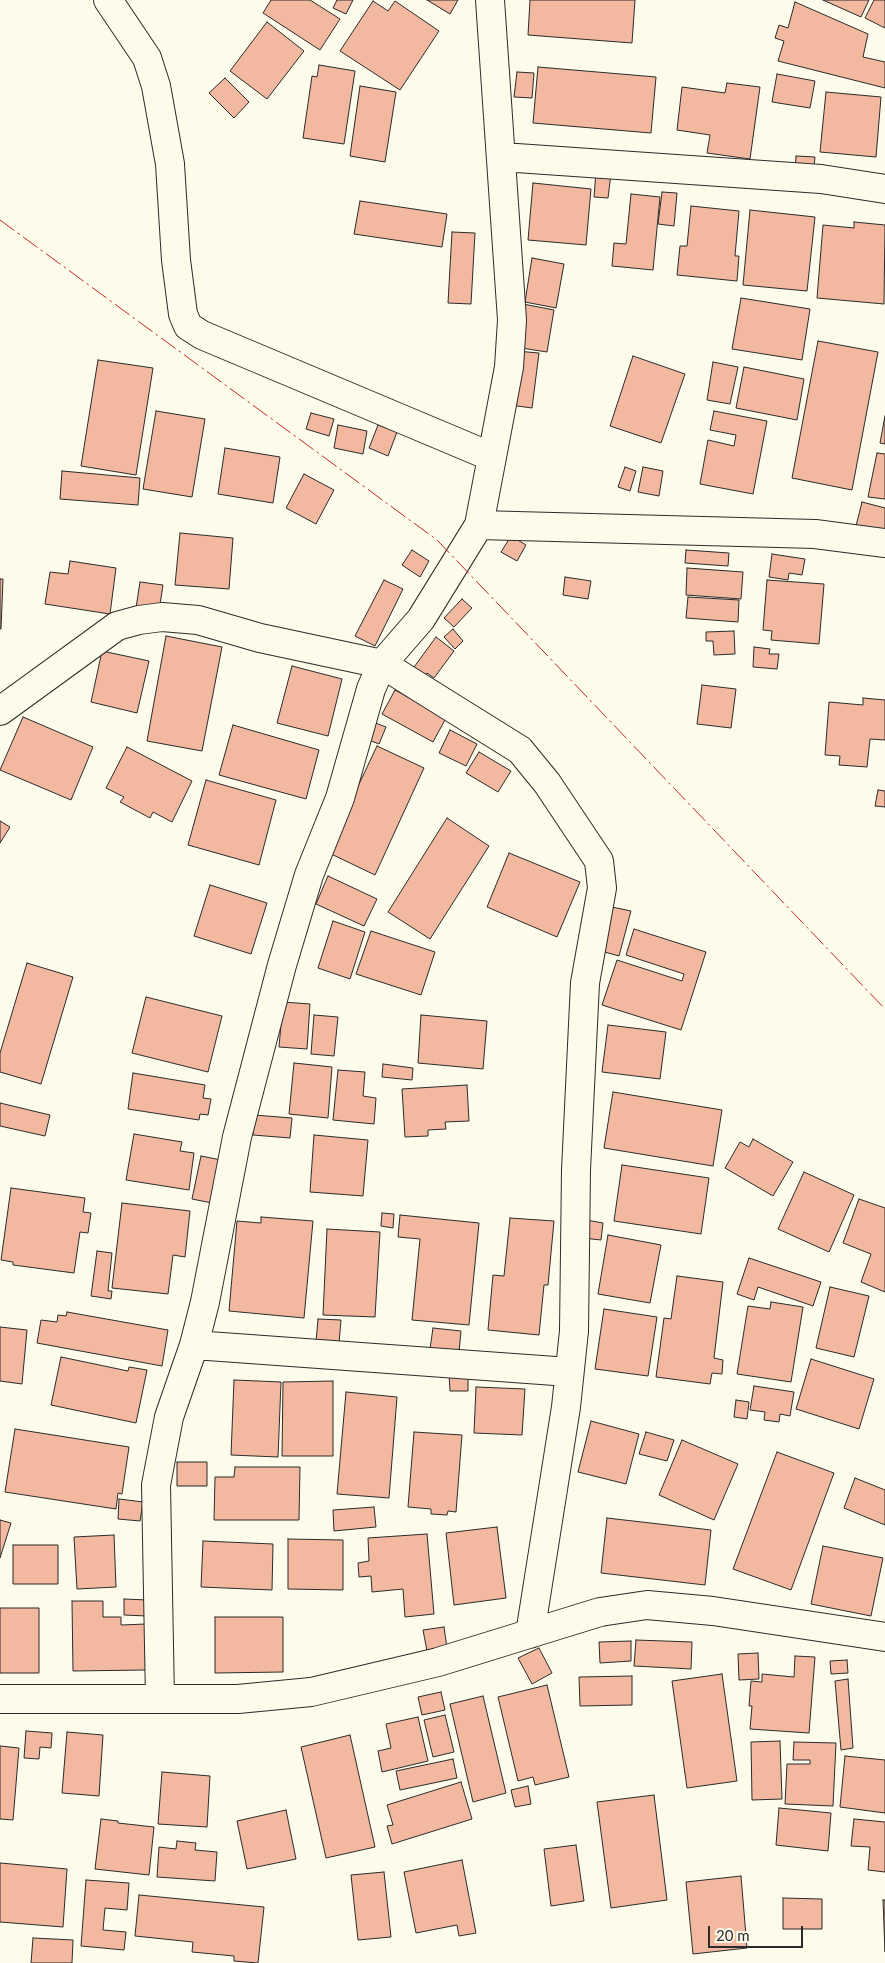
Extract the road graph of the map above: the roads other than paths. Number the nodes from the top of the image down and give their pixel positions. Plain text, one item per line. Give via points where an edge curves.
1 (108, 0) edge
2 (490, 0) edge
3 (502, 157) junction
4 (885, 189) edge
5 (492, 457) junction
6 (479, 525) junction
7 (885, 543) edge
8 (382, 664) junction
9 (0, 711) edge
10 (194, 1345) junction
11 (569, 1372) junction
12 (530, 1634) junction
13 (885, 1637) edge
14 (0, 1699) edge
15 (160, 1699) junction

1 - 5 street via 147,58 156,86 170,164 176,260 183,314 188,326 202,335
2 - 3 street
3 - 4 street via 821,179
3 - 5 street via 512,320 509,367
5 - 6 street
6 - 7 street via 815,534
6 - 8 street via 421,619
8 - 9 street via 260,638 198,620 162,617 118,626
8 - 10 street via 371,689 340,798 309,875 282,965 237,1137
8 - 11 street via 520,750 599,861 602,888 585,983 576,1170 574,1331
10 - 11 street
10 - 15 street via 169,1417 156,1485
11 - 12 street
12 - 13 street via 600,1612 647,1606 713,1611
12 - 15 street via 438,1662 311,1692 238,1698
14 - 15 street

